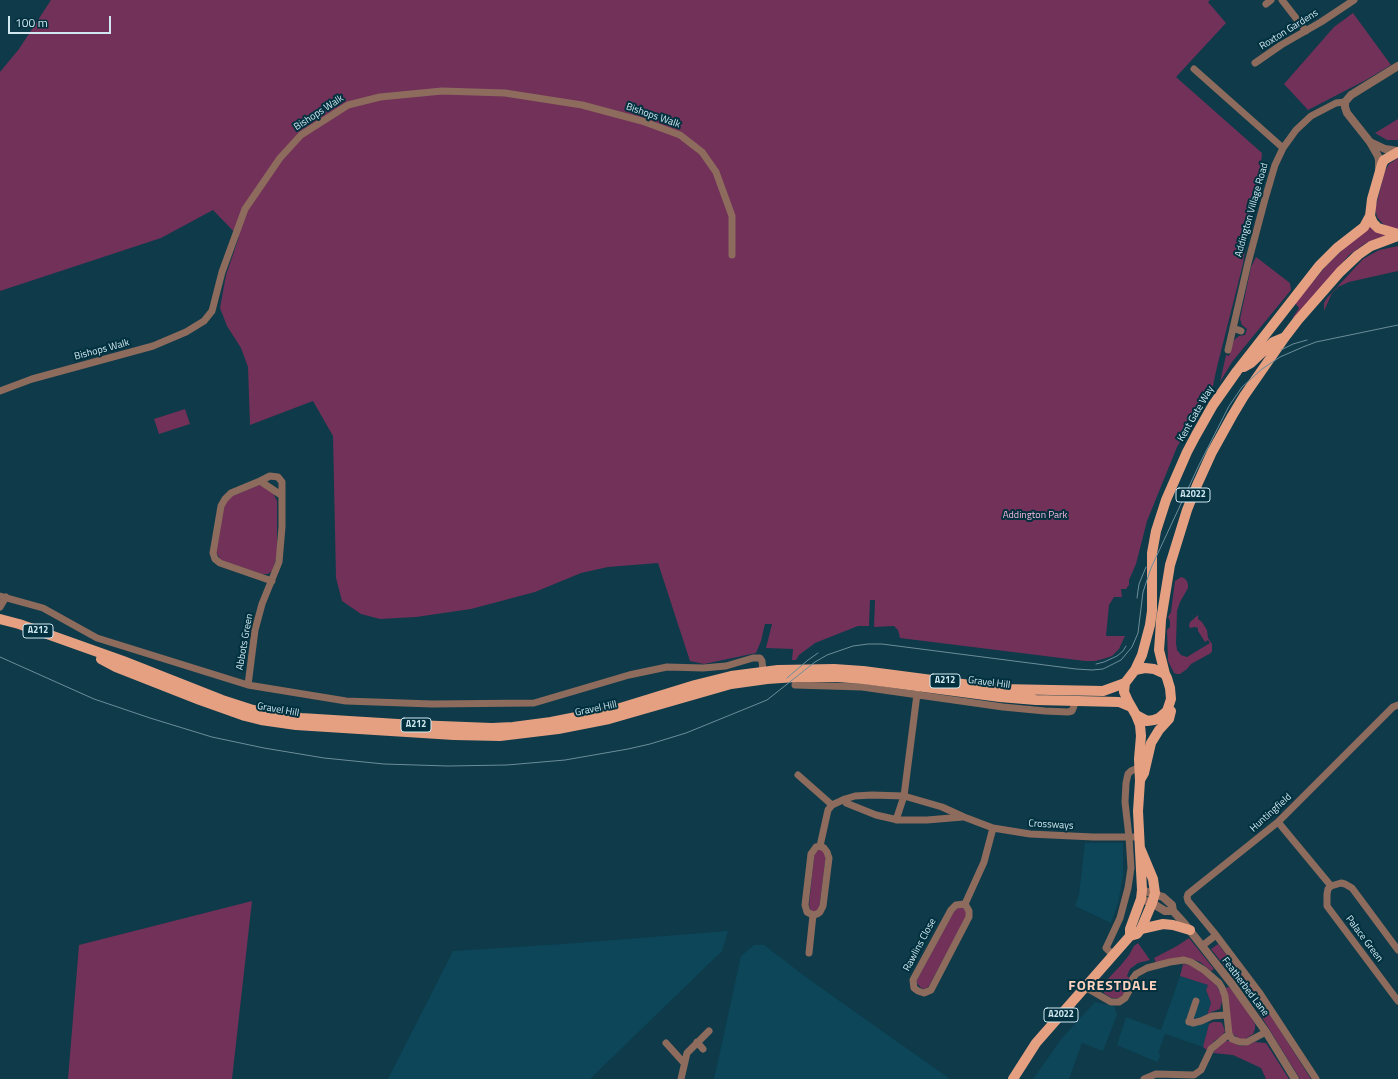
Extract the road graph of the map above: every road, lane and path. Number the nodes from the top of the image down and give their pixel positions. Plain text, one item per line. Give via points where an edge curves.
1 (1282, 0) edge
2 (1354, 0) edge
3 (1306, 31) junction
4 (1255, 63) dead end
5 (1398, 66) edge
6 (1194, 69) dead end
7 (1345, 102) junction
8 (1370, 142) junction
9 (1283, 148) junction
10 (1398, 151) edge
11 (1379, 171) junction
12 (1370, 216) junction
13 (1398, 235) edge
14 (1398, 240) edge
15 (1383, 242) junction
16 (732, 254) dead end
17 (1233, 328) junction
18 (1242, 331) dead end
19 (1285, 337) junction
20 (1228, 350) dead end
21 (1237, 371) junction
22 (0, 390) edge
23 (260, 481) junction
24 (281, 495) junction
25 (272, 580) junction
26 (3, 597) edge
27 (0, 607) edge
28 (0, 619) edge
29 (75, 644) junction
30 (1135, 670) junction
31 (763, 671) junction
32 (1165, 674) junction
33 (824, 681) junction
34 (1125, 683) junction
35 (248, 685) junction
36 (795, 685) dead end
37 (917, 694) junction
38 (1171, 699) junction
39 (1074, 704) junction
40 (1398, 705) edge
41 (1134, 711) junction
42 (1138, 768) junction
43 (798, 775) dead end
44 (1140, 781) junction
45 (904, 796) junction
46 (845, 799) junction
47 (832, 805) junction
48 (964, 817) junction
49 (896, 820) junction
50 (1278, 822) junction
51 (993, 828) junction
52 (1134, 837) junction
53 (820, 846) junction
54 (1140, 848) junction
55 (1331, 886) junction
56 (1142, 894) junction
57 (1153, 898) junction
58 (965, 904) junction
59 (813, 915) junction
60 (1141, 929) junction
61 (1190, 930) junction
62 (1216, 935) junction
63 (1130, 936) junction
64 (1202, 946) junction
65 (1398, 950) edge
66 (809, 953) dead end
67 (1113, 955) junction
68 (1085, 987) junction
69 (1196, 1001) dead end
70 (1398, 1001) edge
71 (1226, 1015) junction
72 (709, 1031) dead end
73 (1266, 1032) junction
74 (1229, 1034) junction
75 (697, 1042) junction
76 (666, 1043) dead end
77 (703, 1049) dead end
78 (684, 1063) junction
79 (1201, 1070) junction
80 (681, 1079) edge
81 (1013, 1079) edge
82 (1144, 1079) edge
83 (1200, 1079) edge
84 (1295, 1079) edge
85 (1316, 1079) edge

1 - 3 street
2 - 3 street, Roxton Gardens
3 - 4 street, Roxton Gardens
5 - 7 street, Addington Village Road via 1351,95
6 - 9 street
7 - 8 street via 1347,113
7 - 9 street, Addington Village Road via 1336,103 1311,116 1296,130
8 - 10 street via 1385,149
8 - 11 street via 1379,160
9 - 17 street, Addington Village Road via 1265,198
10 - 11 main road via 1384,160
11 - 12 main road
12 - 13 main road via 1378,228
12 - 21 main road, Kent Gate Way / A2022 via 1364,227 1319,266
13 - 15 main road, A2022
14 - 15 street
15 - 19 main road, A2022 via 1358,255 1340,272
16 - 22 street, Bishops Walk via 732,216 716,172 702,152 680,136 642,121 582,105 505,93 442,91 380,97 348,105 301,135 280,158 244,209 222,272 212,311 204,321 153,346
17 - 18 street
17 - 20 street, Addington Village Road
19 - 21 main road via 1273,342 1251,363
19 - 32 main road, A2022 via 1232,416 1212,452 1187,510 1170,565 1161,620 1159,650
21 - 30 main road, Kent Gate Way / A2022 via 1213,405 1166,500 1152,553 1150,625
23 - 24 street
23 - 24 street, Abbots Green via 270,476 278,477 282,482
23 - 25 street, Abbots Green via 231,493 225,499 221,506 213,553 220,563
24 - 25 street, Abbots Green via 279,562
25 - 35 street, Abbots Green via 255,630
26 - 27 street, Gravel Hill
26 - 35 street, Gravel Hill via 43,608 97,638
28 - 29 main road, Gravel Hill / A212
29 - 31 main road, Gravel Hill / A212 via 237,705 269,713 302,718 452,727 513,727 573,718 631,705 720,679
29 - 33 main road, Gravel Hill / A212 via 116,667 200,700 261,720 296,725 454,735 507,735 558,729 609,719 732,684 787,677
30 - 32 main road via 1150,668
30 - 34 main road
31 - 34 main road, Gravel Hill / A212 via 863,671 1002,689 1097,692
31 - 35 street, Gravel Hill via 760,658 726,666 666,667 629,675 534,703 432,704 346,701
32 - 38 main road
33 - 36 street, Gravel Hill
33 - 37 street, Gravel Hill
33 - 39 main road, Gravel Hill / A212 via 864,679
34 - 41 main road via 1124,692
37 - 39 street, Gravel Hill via 1045,711 1068,712 1072,711
37 - 45 street
38 - 41 main road via 1167,711 1154,720 1147,720
38 - 44 main road, A2022 via 1171,714 1151,743
39 - 41 main road, Gravel Hill / A212 via 1119,702
40 - 50 street, Huntingfield via 1393,707
41 - 42 main road, A2022 via 1141,728
42 - 44 main road, A2022
42 - 52 street via 1131,770 1126,782 1125,802
43 - 47 street
44 - 52 main road, A2022
45 - 46 street, Crossways via 862,795
45 - 48 street, Crossways via 942,807
45 - 49 street
46 - 47 street, Crossways
46 - 49 street, Crossways via 846,803
47 - 53 street via 828,810
48 - 49 street, Crossways
48 - 51 street, Crossways
50 - 55 street
50 - 62 street, Huntingfield via 1188,894 1188,901
51 - 52 street, Crossways via 1030,834
51 - 58 street, Rawlins Close via 984,862
52 - 54 main road, A2022
52 - 67 street via 1128,888 1120,918 1106,948
53 - 59 street via 811,854 805,905 807,912
53 - 59 street via 829,858 823,906 820,912
54 - 56 main road, A2022
54 - 57 main road, A2022 via 1153,879
55 - 65 street, Palace Green via 1341,883 1352,888
55 - 70 street, Palace Green via 1327,894 1327,906
56 - 57 street, Featherbed Lane
56 - 63 main road, A2022
57 - 60 main road
57 - 61 street, Featherbed Lane via 1163,897
58 - 58 street, Rawlins Close via 969,917 931,990 918,992 914,988 913,980 951,910 956,905
59 - 66 street
60 - 61 main road via 1163,924
60 - 63 main road, A2022 via 1137,934
61 - 64 street, Featherbed Lane
62 - 64 street
62 - 85 street, Huntingfield via 1259,992
63 - 67 main road, A2022
64 - 73 street, Featherbed Lane
67 - 68 main road, A2022
68 - 71 street via 1111,1002 1119,1002 1125,998 1136,974 1147,968 1184,960 1198,965 1219,983 1225,996
68 - 81 main road, A2022 via 1036,1043
69 - 71 street via 1189,1021 1193,1023 1212,1016
71 - 74 street
72 - 75 street
73 - 74 street via 1247,1042 1232,1039
73 - 84 street, Featherbed Lane
74 - 79 street via 1212,1049
75 - 77 street
75 - 78 street via 687,1053
76 - 78 street
78 - 80 street
79 - 82 street via 1194,1075 1156,1074
79 - 83 street

